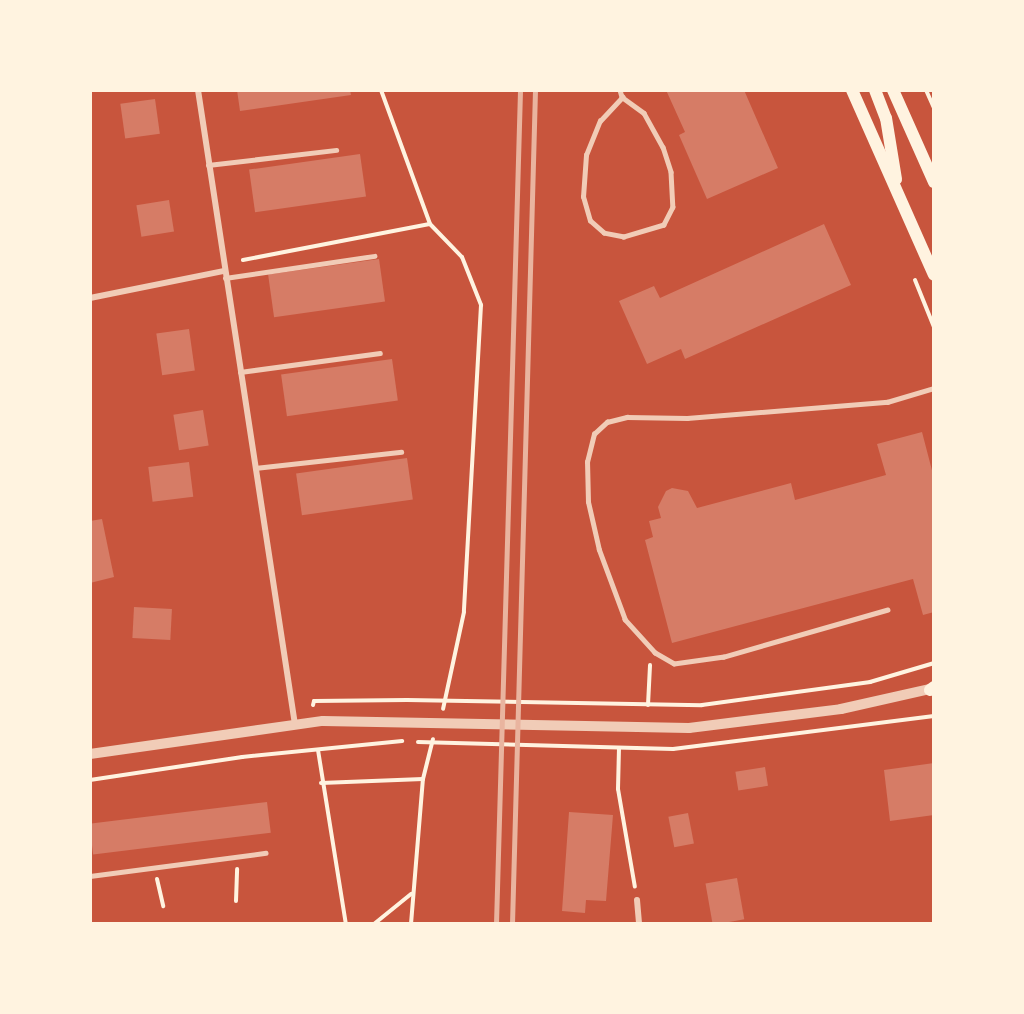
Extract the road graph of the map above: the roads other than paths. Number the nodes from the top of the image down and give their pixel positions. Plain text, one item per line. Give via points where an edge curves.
1 (198, 90) edge
2 (620, 90) edge
3 (852, 90) edge
4 (875, 90) edge
5 (893, 90) edge
6 (622, 97) junction
7 (336, 150) dead end
8 (208, 165) junction
9 (934, 182) edge
10 (900, 197) junction
11 (374, 256) dead end
12 (225, 274) junction
13 (934, 275) edge
14 (90, 298) edge
15 (380, 354) dead end
16 (240, 372) junction
17 (934, 388) edge
18 (400, 452) dead end
19 (255, 468) junction
20 (888, 610) dead end
21 (933, 689) edge
22 (295, 724) junction
23 (90, 754) edge
24 (265, 853) dead end
25 (90, 876) edge
26 (637, 900) road end
27 (639, 924) edge

1 - 8 street
2 - 6 lane
3 - 10 main road
4 - 10 main road via 886,118
5 - 9 main road
6 - 6 lane via 600,121 586,155 583,197 590,221 604,233 624,237 664,225 672,207 671,172 663,147 644,113
7 - 8 lane
8 - 12 street
10 - 13 main road
11 - 12 lane
12 - 14 street
12 - 16 street
15 - 16 lane
16 - 19 street
17 - 20 lane via 887,402 687,418 627,417 607,422 594,434 587,462 588,502 599,550 626,620 656,653 674,664 724,657
18 - 19 lane
19 - 22 street
21 - 22 street via 841,709 689,728 395,719
22 - 23 street
24 - 25 lane
26 - 27 street

